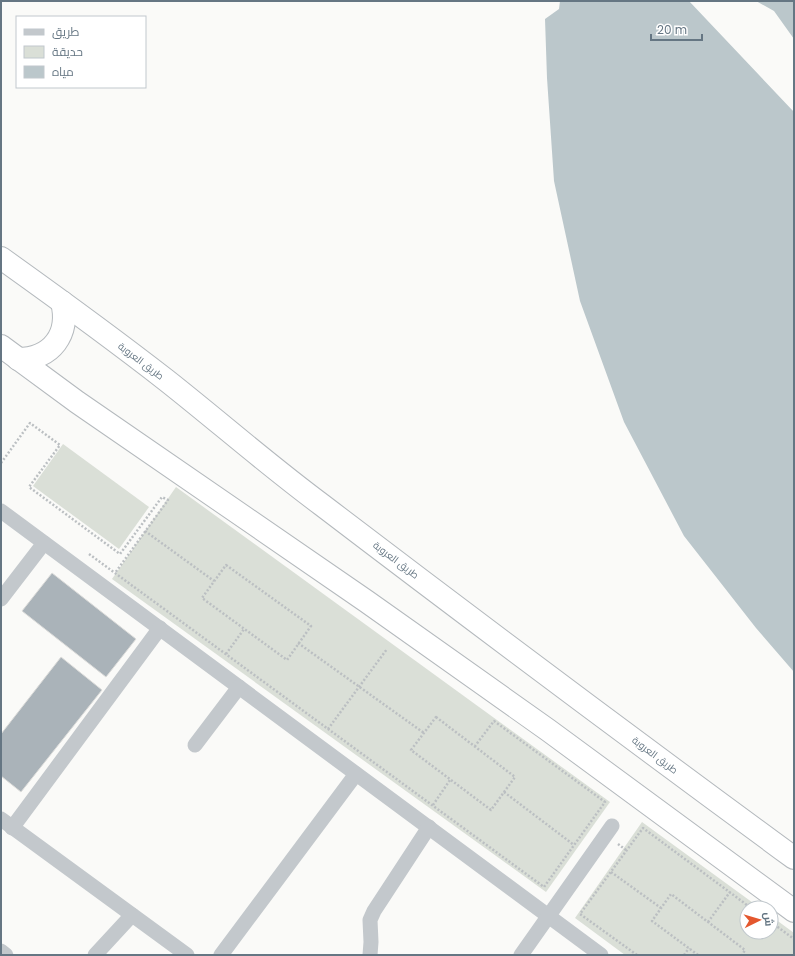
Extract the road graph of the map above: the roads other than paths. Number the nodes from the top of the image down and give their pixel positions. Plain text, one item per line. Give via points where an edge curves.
1 (1, 258) edge
2 (62, 302) junction
3 (1, 346) edge
4 (18, 359) junction
5 (1, 511) edge
6 (44, 543) junction
7 (1, 599) edge
8 (160, 628) junction
9 (239, 687) junction
10 (196, 746) dead end
11 (356, 774) junction
12 (6, 823) edge
13 (612, 826) dead end
14 (429, 827) junction
15 (794, 858) edge
16 (794, 911) edge
17 (132, 915) junction
18 (548, 916) junction
19 (1, 951) edge
20 (6, 955) edge
21 (95, 955) edge
22 (187, 955) edge
23 (221, 955) edge
24 (370, 955) edge
25 (521, 955) edge
26 (601, 955) edge

1 - 2 highway, طريق العروبة
2 - 4 highway via 64,321 55,342 37,357
2 - 15 highway, طريق العروبة via 166,380 322,506
3 - 4 highway
4 - 16 highway via 535,721
5 - 6 street
6 - 7 street
6 - 8 street
8 - 9 street
8 - 12 street
9 - 10 street
9 - 11 street
11 - 14 street
11 - 23 street
12 - 17 street
13 - 18 street
14 - 18 street
14 - 24 street via 374,911 370,920
17 - 21 street
17 - 22 street
18 - 25 street
18 - 26 street
19 - 20 street

